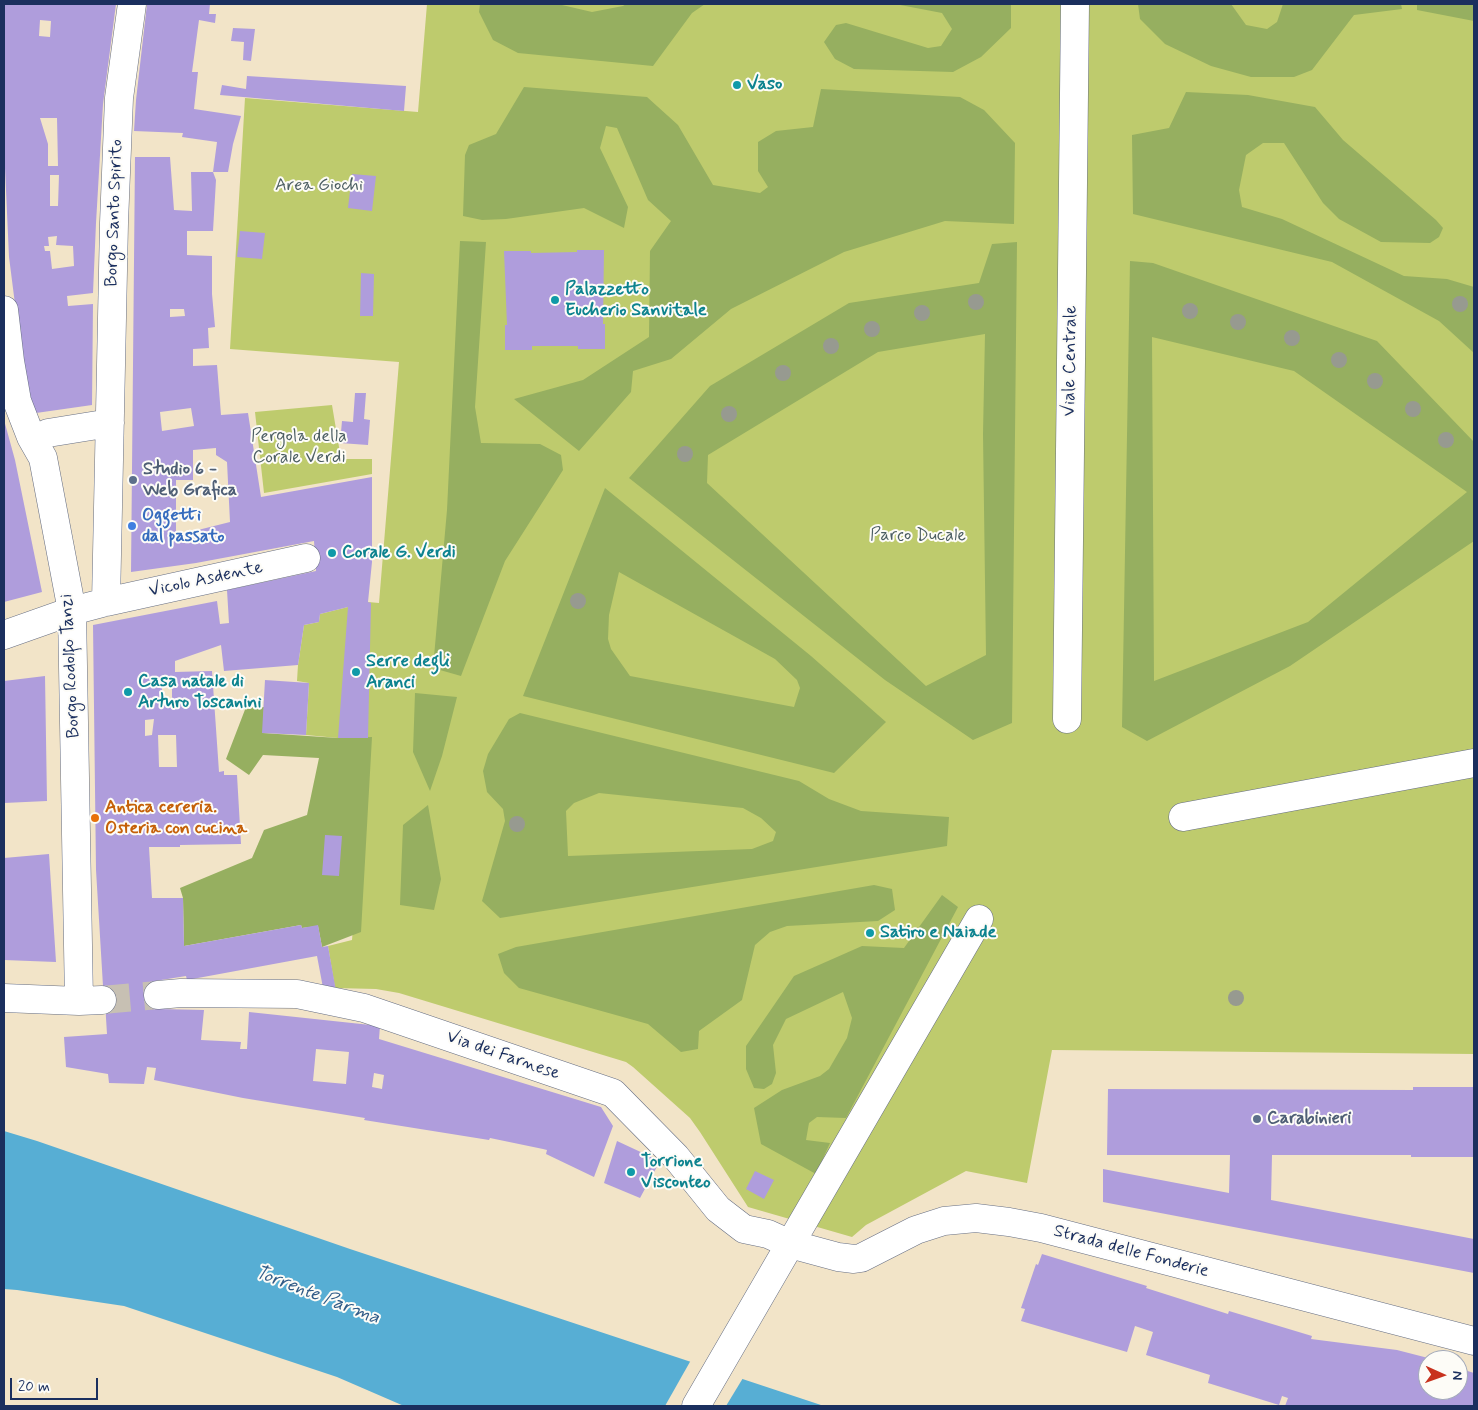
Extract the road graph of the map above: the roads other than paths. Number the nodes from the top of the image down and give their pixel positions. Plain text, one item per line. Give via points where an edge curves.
1 (132, 4) edge
2 (1075, 4) edge
3 (4, 310) edge
4 (110, 423) junction
5 (34, 442) junction
6 (306, 558) dead end
7 (106, 602) junction
8 (72, 611) junction
9 (4, 635) edge
10 (1067, 719) dead end
11 (1474, 763) edge
12 (1183, 817) dead end
13 (979, 919) dead end
14 (158, 995) tunnel mouth
15 (4, 998) edge
16 (790, 1244) junction
17 (1474, 1341) edge
18 (696, 1406) edge

1 - 4 street, Borgo Santo Spirito via 119,98
2 - 10 street, Viale Centrale
3 - 5 street, Borgo Rodolfo Tanzi via 18,401
4 - 5 street via 48,433
4 - 7 street, Borgo Santo Spirito
5 - 8 street, Borgo Rodolfo Tanzi via 43,458
6 - 7 street, Vicolo Asdente
7 - 8 street, Vicolo Asdente
8 - 9 street, Vicolo Asdente
8 - 15 street, Borgo Rodolfo Tanzi via 91,1000
11 - 12 street
13 - 16 street
14 - 16 street, Via dei Farnese via 297,994 364,1008 613,1093 676,1157 718,1209 744,1229 768,1234
16 - 17 street, Strada delle Fonderie via 854,1259 916,1230 944,1222 976,1218 1009,1222
16 - 18 street

